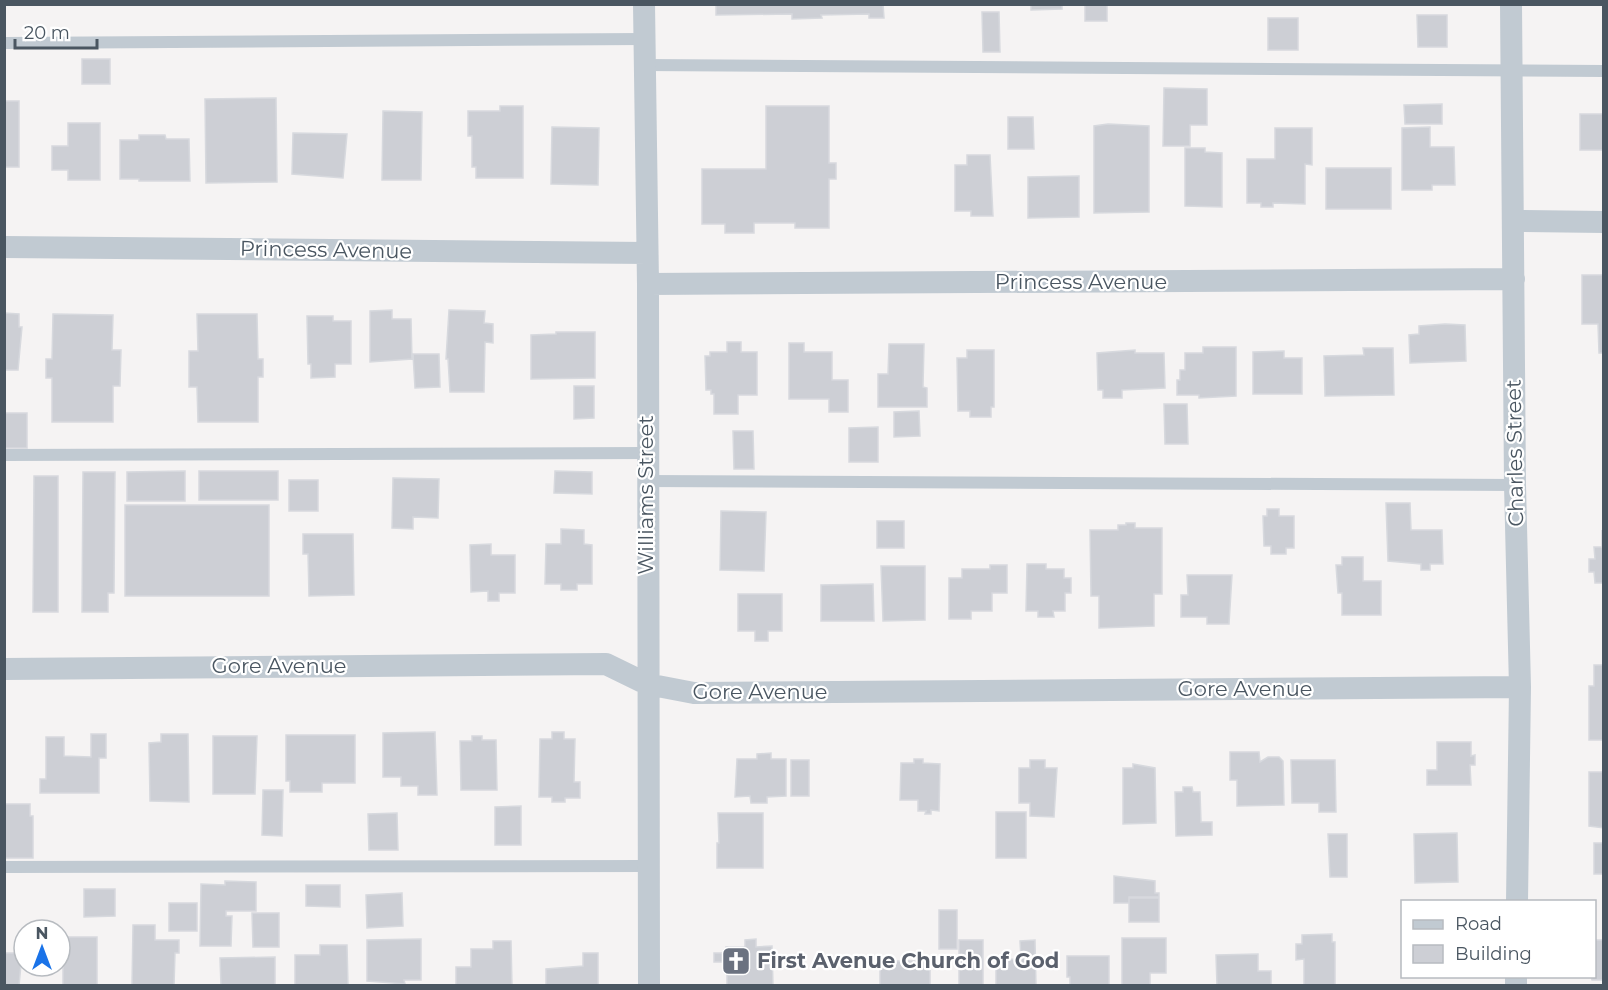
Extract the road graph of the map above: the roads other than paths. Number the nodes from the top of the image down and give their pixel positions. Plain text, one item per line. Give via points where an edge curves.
1 (644, 4) edge
2 (1511, 4) edge
3 (644, 39) junction
4 (4, 43) edge
5 (643, 65) junction
6 (1604, 71) edge
7 (1511, 72) junction
8 (1515, 221) junction
9 (1604, 222) edge
10 (4, 247) edge
11 (647, 254) junction
12 (1514, 279) junction
13 (648, 284) junction
14 (646, 453) junction
15 (4, 455) edge
16 (646, 481) junction
17 (1515, 485) junction
18 (4, 669) edge
19 (647, 684) junction
20 (1520, 687) junction
21 (648, 866) junction
22 (4, 867) edge
23 (1517, 900) edge
24 (649, 986) edge

1 - 3 street, Williams Street
2 - 7 street, Charles Street
3 - 4 lane
3 - 5 street, Williams Street
5 - 7 lane
5 - 11 street, Williams Street
6 - 7 lane
7 - 8 street, Charles Street
8 - 9 street
8 - 12 street, Charles Street
10 - 11 street, Princess Avenue
11 - 13 street, Williams Street
12 - 13 street, Princess Avenue
12 - 17 street, Charles Street
13 - 14 street, Williams Street
14 - 15 lane
14 - 16 street, Williams Street
16 - 17 lane
16 - 19 street, Williams Street
17 - 20 street, Charles Street
18 - 19 street, Gore Avenue via 606,664
19 - 20 street, Gore Avenue via 694,693
19 - 21 street, Williams Street
20 - 23 street, Charles Street
21 - 22 lane
21 - 24 street, Williams Street

